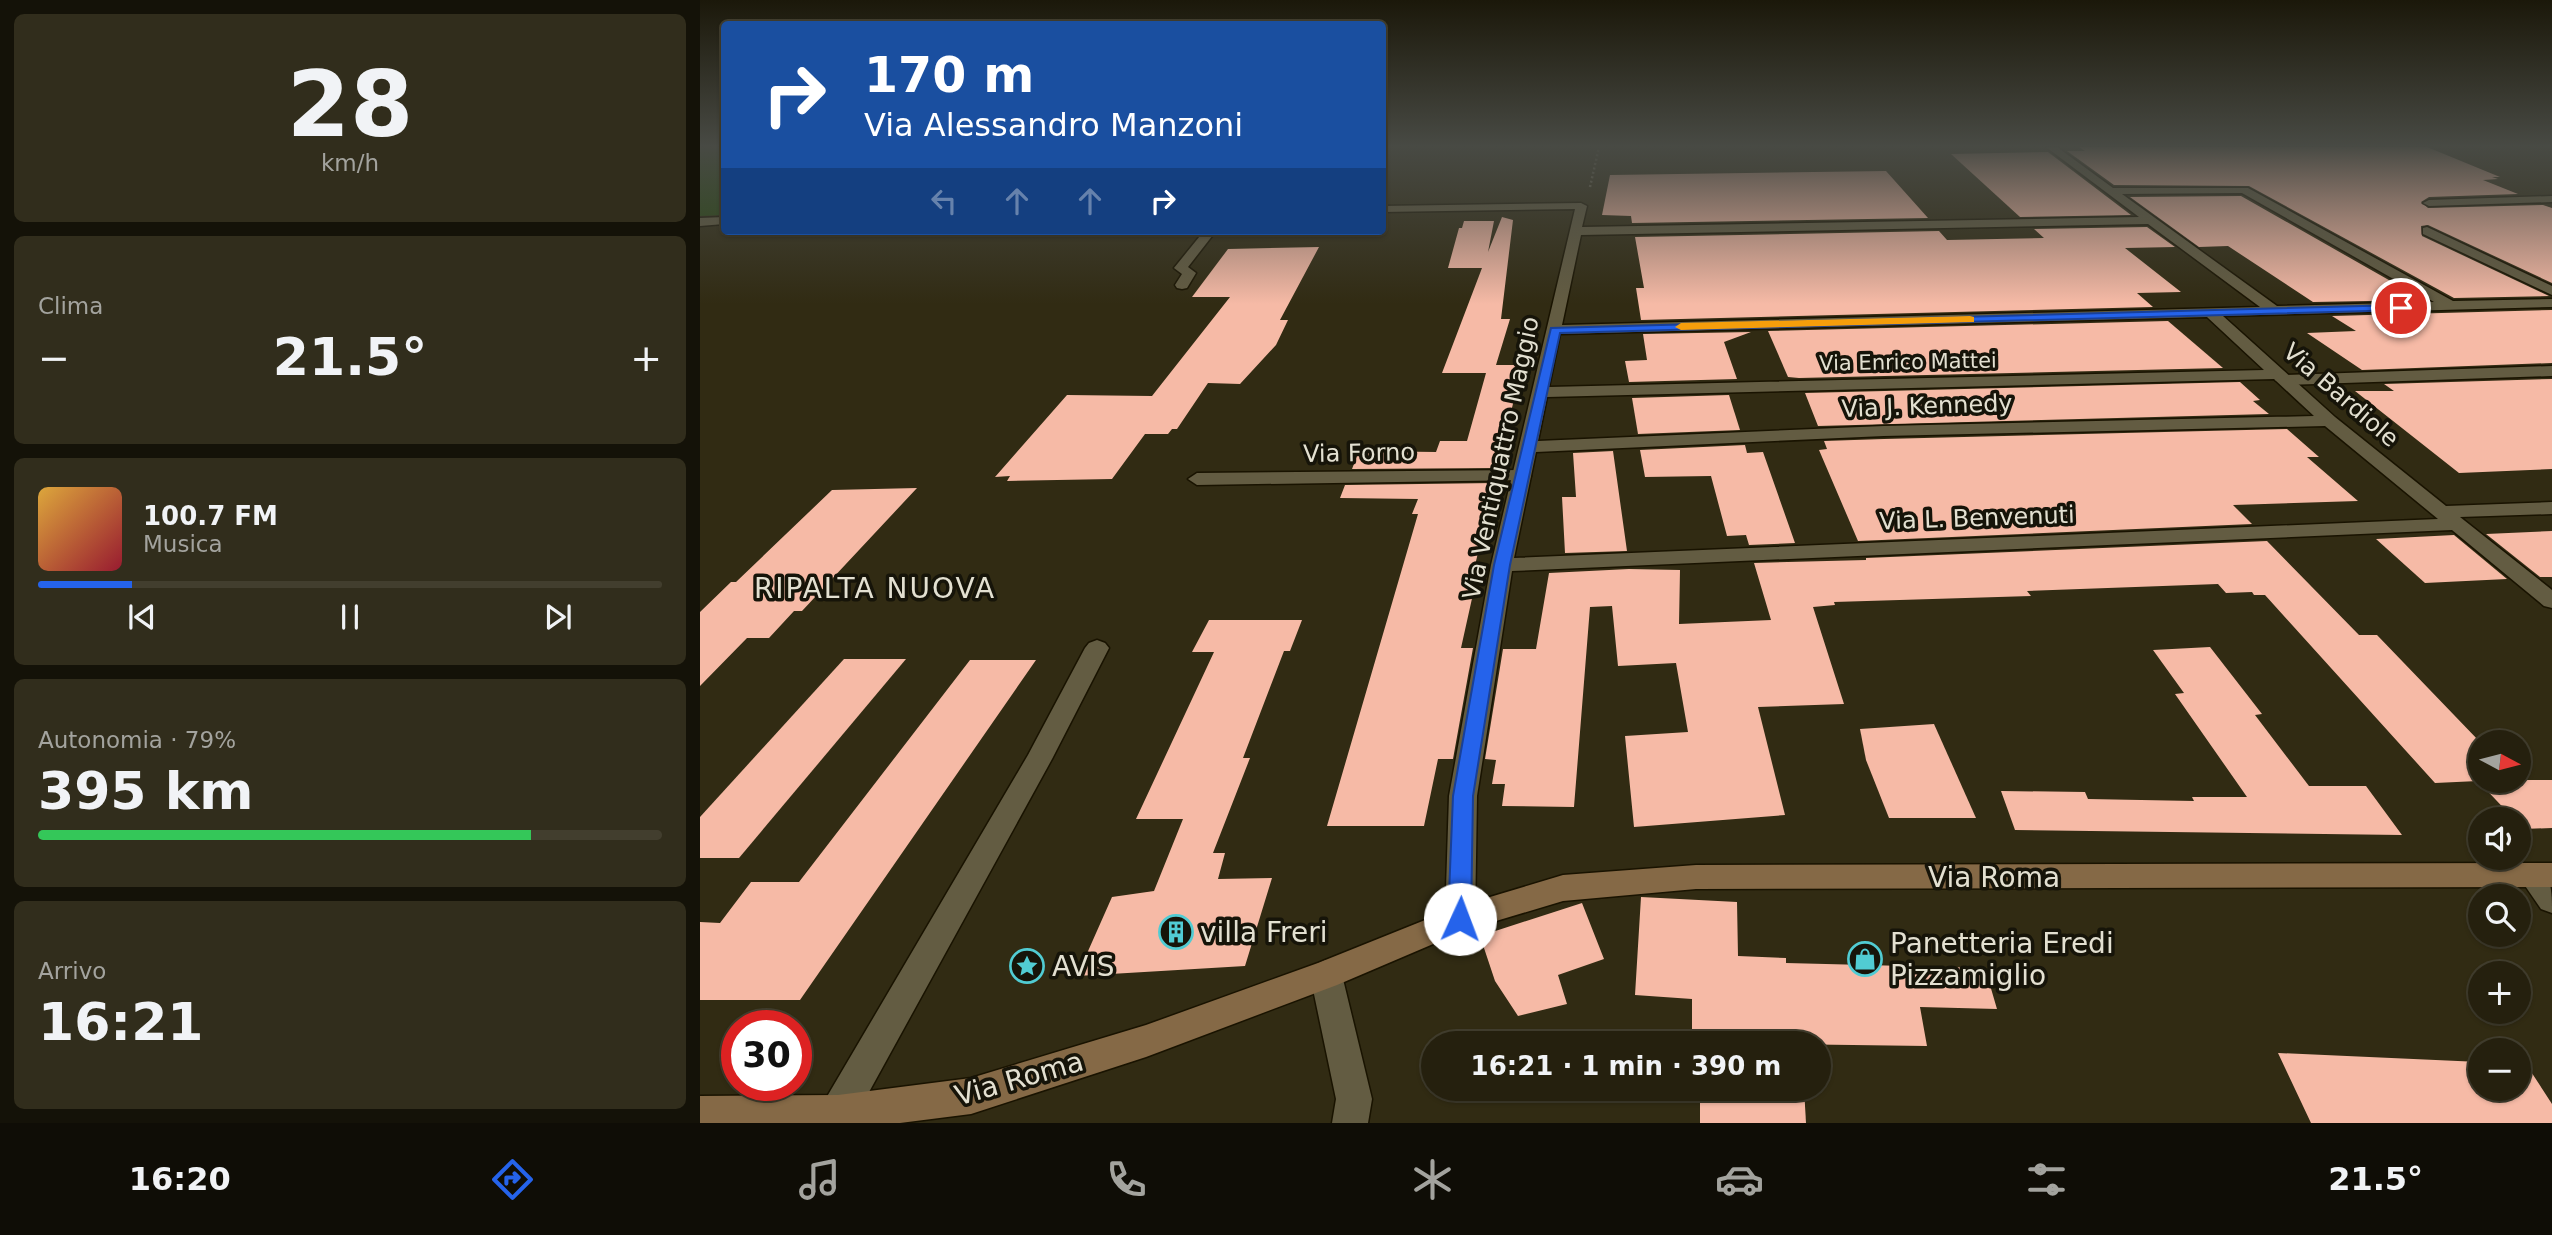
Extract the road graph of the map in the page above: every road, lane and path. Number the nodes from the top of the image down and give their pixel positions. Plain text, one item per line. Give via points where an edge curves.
1 (1585, 199) edge
2 (2121, 199) edge
3 (2262, 199) edge
4 (2539, 199) edge
5 (2429, 203) dead end
6 (1581, 206) junction
7 (1386, 209) edge
8 (2151, 220) junction
9 (721, 221) edge
10 (700, 222) edge
11 (1577, 230) junction
12 (2427, 231) dead end
13 (1207, 235) edge
14 (1182, 285) dead end
15 (2552, 291) edge
16 (2552, 303) edge
17 (2451, 306) junction
18 (2276, 312) junction
19 (2212, 314) junction
20 (1555, 330) junction
21 (2552, 371) edge
22 (2279, 377) junction
23 (1541, 392) junction
24 (2329, 421) junction
25 (1527, 447) junction
26 (1522, 476) junction
27 (1197, 479) dead end
28 (2552, 508) edge
29 (2447, 518) junction
30 (1502, 565) junction
31 (2552, 601) edge
32 (1097, 648) dead end
33 (2546, 884) edge
34 (1460, 919) junction
35 (1326, 975) junction
36 (838, 1113) junction
37 (700, 1114) edge
38 (1350, 1123) edge

1 - 6 path
2 - 8 street
3 - 17 street
4 - 5 street
6 - 7 street
6 - 11 street, Via Ventiquattro Maggio
8 - 11 street
8 - 18 street
9 - 10 street
11 - 20 street, Via Ventiquattro Maggio
12 - 15 street
13 - 14 street via 1180,268 1189,273
16 - 17 street
17 - 18 street
18 - 19 street
19 - 20 street
19 - 22 street, Via Bardiole
20 - 23 street, Via Ventiquattro Maggio
21 - 22 street, Via Enrico Mattei
22 - 23 street, Via Enrico Mattei
22 - 24 street, Via Bardiole
23 - 25 street, Via Ventiquattro Maggio
24 - 25 street, Via J. Kennedy via 1884,431
24 - 29 street, Via Bardiole
25 - 26 street, Via Ventiquattro Maggio
26 - 27 street, Via Forno
26 - 30 street, Via Ventiquattro Maggio
28 - 29 street
29 - 30 street, Via L. Benvenuti
29 - 31 street, Via Bardiole
30 - 34 street, Via Ventiquattro Maggio via 1463,796
32 - 36 street
33 - 34 main road, Via Roma via 1696,877 1563,888
34 - 35 main road, Via Roma
35 - 36 main road, Via Roma via 1146,1041 971,1096
35 - 38 street via 1354,1099
36 - 37 main road, Via Roma

